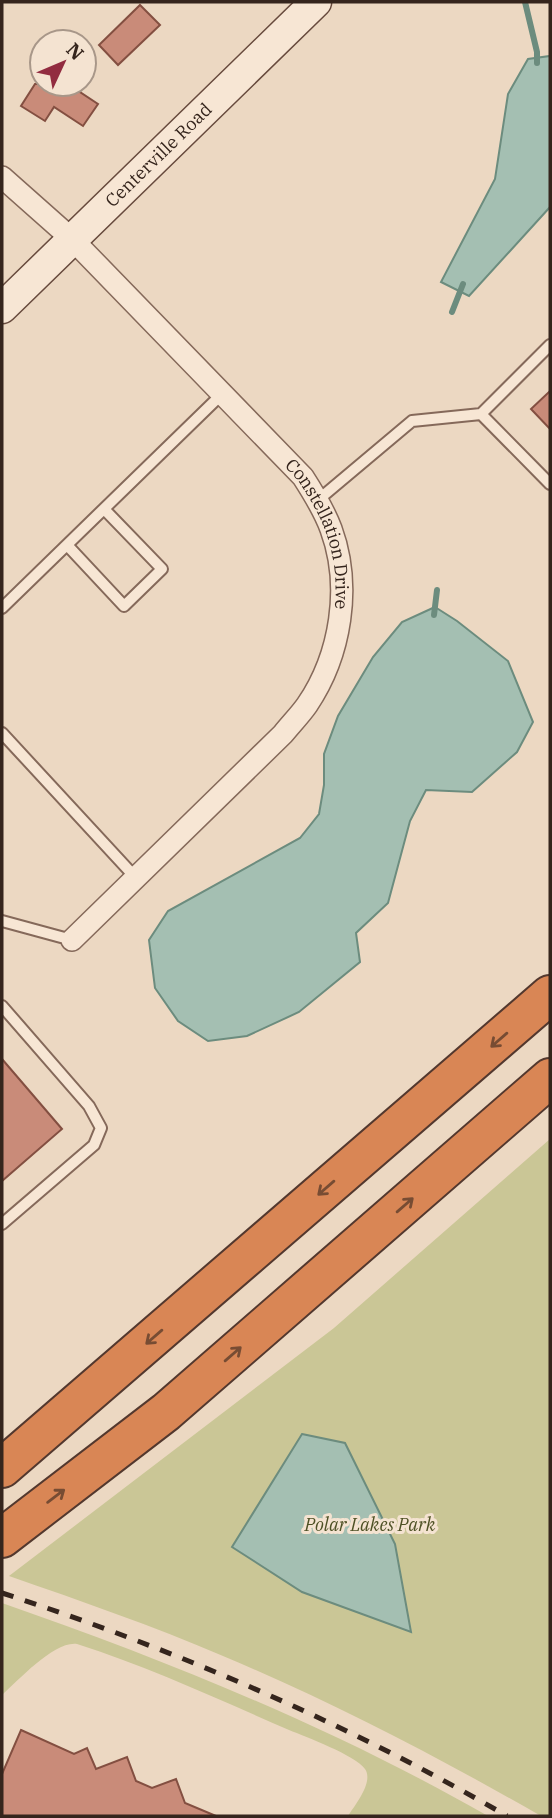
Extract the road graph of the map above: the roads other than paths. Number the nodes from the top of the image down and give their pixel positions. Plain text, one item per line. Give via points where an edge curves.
1 (316, 2) edge
2 (2, 177) edge
3 (73, 240) junction
4 (2, 308) edge
5 (550, 345) edge
6 (223, 393) junction
7 (481, 414) junction
8 (550, 484) edge
9 (317, 500) junction
10 (104, 509) junction
11 (67, 545) junction
12 (2, 608) edge
13 (2, 733) edge
14 (135, 877) junction
15 (2, 921) edge
16 (72, 940) joint
17 (550, 995) edge
18 (2, 1006) edge
19 (550, 1079) edge
20 (2, 1224) edge
21 (2, 1468) edge
22 (2, 1538) edge

1 - 3 main road, Centerville Road
2 - 3 street, Constellation Drive
3 - 4 main road, Centerville Road
3 - 6 street, Constellation Drive
5 - 7 lane
6 - 9 street, Constellation Drive via 285,456
6 - 10 lane
7 - 8 lane
7 - 9 lane via 412,421
9 - 14 street, Constellation Drive via 331,531 342,589 340,620 322,678 283,734
10 - 11 lane
10 - 11 lane via 162,569 134,597 124,606
11 - 12 lane
13 - 14 lane
14 - 16 street, Constellation Drive
15 - 16 lane
17 -> 21 highway
18 - 20 lane via 89,1107 101,1128 93,1146
22 -> 19 highway via 166,1412

